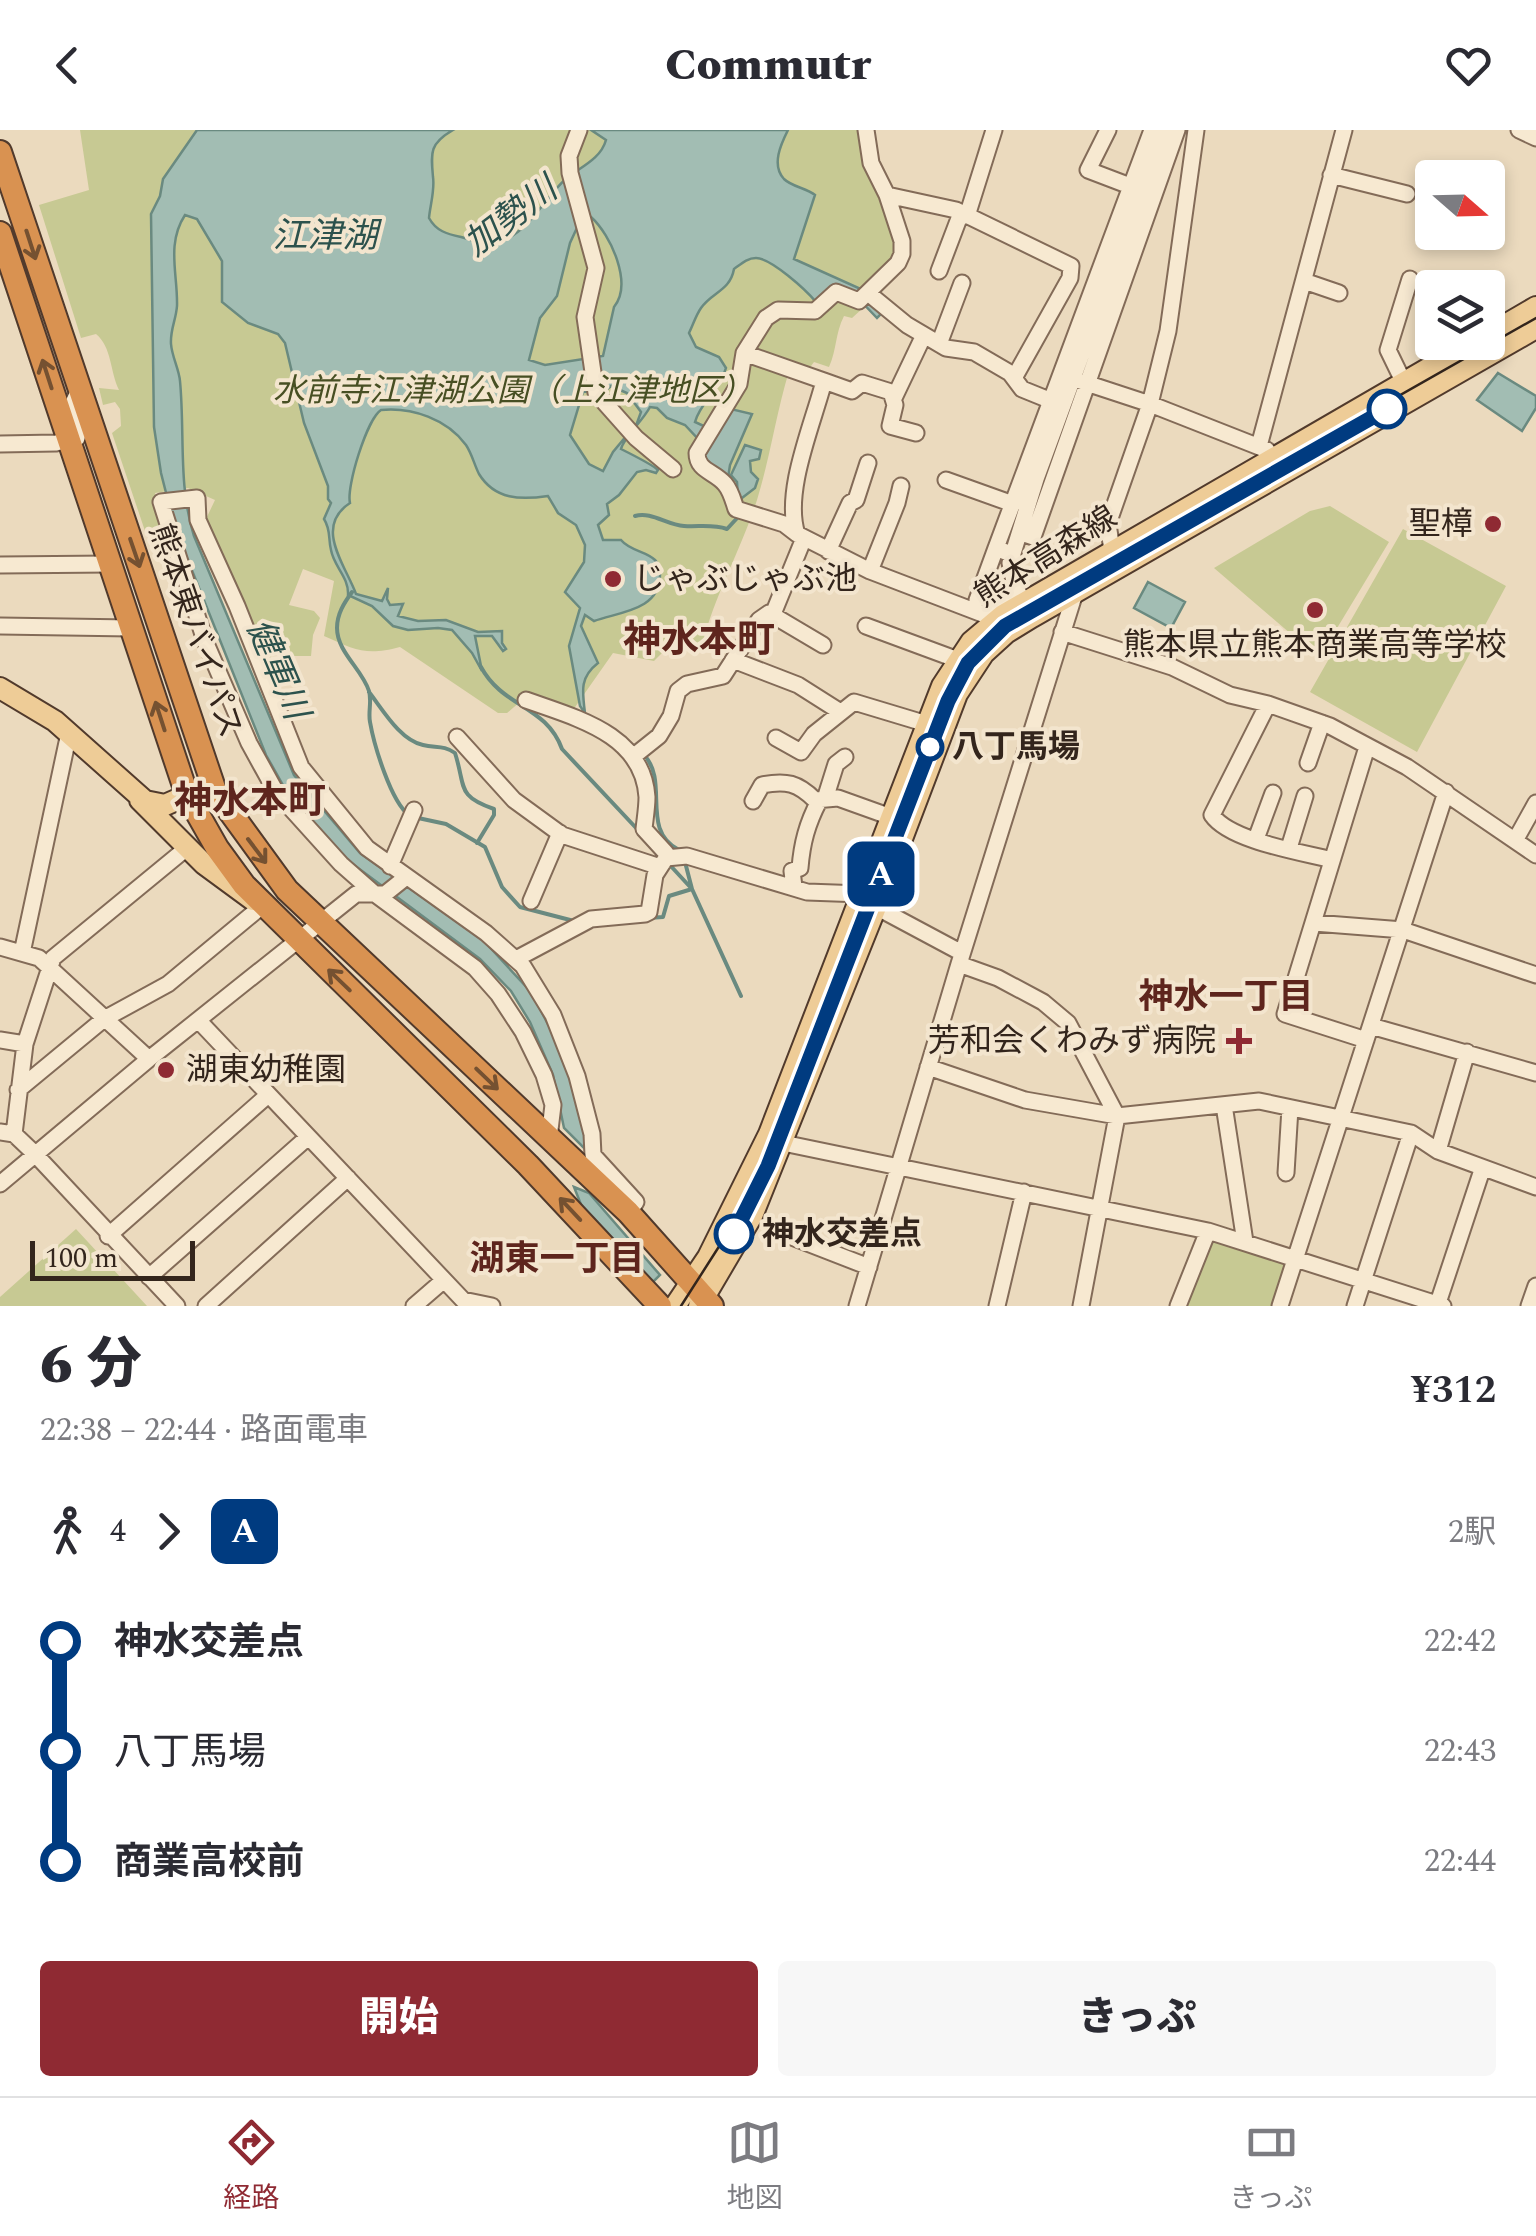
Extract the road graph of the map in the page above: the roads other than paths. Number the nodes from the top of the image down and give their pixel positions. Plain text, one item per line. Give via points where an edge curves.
1 (578, 130) edge
2 (866, 130) edge
3 (994, 130) edge
4 (1108, 130) edge
5 (1152, 130) edge
6 (1164, 130) edge
7 (1177, 130) edge
8 (1196, 130) edge
9 (1344, 130) edge
10 (1518, 130) edge
11 (1536, 138) edge
12 (0, 152) edge
13 (1331, 175) junction
14 (1130, 186) junction
15 (1407, 194) dead end
16 (888, 195) junction
17 (964, 214) junction
18 (0, 233) edge
19 (939, 272) dead end
20 (1304, 280) junction
21 (1410, 280) dead end
22 (962, 282) dead end
23 (1339, 292) dead end
24 (864, 296) junction
25 (1536, 307) edge
26 (1505, 325) edge
27 (1536, 328) edge
28 (924, 335) junction
29 (939, 344) junction
30 (744, 353) junction
31 (1443, 360) edge
32 (1014, 378) junction
33 (1080, 381) junction
34 (824, 382) junction
35 (1404, 383) junction
36 (79, 390) junction
37 (894, 398) junction
38 (1057, 403) junction
39 (1150, 404) junction
40 (916, 432) dead end
41 (69, 440) junction
42 (0, 444) edge
43 (1260, 446) junction
44 (1280, 455) junction
45 (868, 463) dead end
46 (673, 469) dead end
47 (946, 480) dead end
48 (900, 486) dead end
49 (1013, 504) junction
50 (1022, 533) junction
51 (801, 536) junction
52 (996, 548) junction
53 (1112, 550) junction
54 (828, 551) junction
55 (1013, 555) junction
56 (110, 564) junction
57 (0, 565) edge
58 (870, 571) junction
59 (1075, 592) junction
60 (977, 600) dead end
61 (1025, 604) junction
62 (774, 614) junction
63 (0, 626) edge
64 (866, 626) dead end
65 (131, 628) junction
66 (1062, 632) junction
67 (823, 645) dead end
68 (733, 660) junction
69 (958, 660) junction
70 (0, 688) edge
71 (526, 700) dead end
72 (1268, 704) junction
73 (839, 711) junction
74 (1322, 723) junction
75 (926, 724) junction
76 (69, 733) junction
77 (457, 737) dead end
78 (776, 738) dead end
79 (1368, 747) junction
80 (634, 756) junction
81 (845, 756) dead end
82 (1308, 763) dead end
83 (132, 792) junction
84 (215, 792) junction
85 (1446, 792) junction
86 (1274, 793) dead end
87 (187, 795) junction
88 (1305, 796) dead end
89 (822, 800) junction
90 (753, 801) dead end
91 (1536, 803) edge
92 (414, 810) dead end
93 (892, 817) junction
94 (560, 833) junction
95 (1256, 839) junction
96 (1516, 840) junction
97 (188, 847) junction
98 (1289, 848) junction
99 (1536, 855) edge
100 (1332, 860) junction
101 (663, 863) junction
102 (390, 866) junction
103 (405, 878) junction
104 (794, 888) junction
105 (380, 894) junction
106 (869, 900) junction
107 (531, 901) dead end
108 (265, 908) junction
109 (322, 922) junction
110 (1314, 923) junction
111 (1403, 930) junction
112 (300, 942) junction
113 (0, 947) edge
114 (22, 952) junction
115 (961, 958) junction
116 (516, 960) junction
117 (50, 966) junction
118 (1536, 975) edge
119 (104, 1019) junction
120 (199, 1020) junction
121 (1368, 1033) junction
122 (0, 1040) edge
123 (25, 1044) junction
124 (1468, 1052) junction
125 (149, 1059) junction
126 (928, 1067) junction
127 (1536, 1073) edge
128 (18, 1090) junction
129 (268, 1094) junction
130 (1224, 1105) junction
131 (1290, 1108) junction
132 (1116, 1116) junction
133 (1341, 1120) junction
134 (7, 1133) edge
135 (1411, 1133) junction
136 (308, 1137) junction
137 (550, 1138) junction
138 (783, 1143) junction
139 (1438, 1151) junction
140 (34, 1153) junction
141 (898, 1167) junction
142 (1482, 1170) junction
143 (1286, 1172) dead end
144 (348, 1178) junction
145 (0, 1184) edge
146 (1536, 1187) edge
147 (1024, 1192) junction
148 (1100, 1208) junction
149 (628, 1212) junction
150 (1208, 1230) junction
151 (784, 1234) dead end
152 (108, 1236) junction
153 (1245, 1242) junction
154 (1295, 1259) junction
155 (869, 1267) junction
156 (149, 1278) junction
157 (1364, 1278) junction
158 (444, 1280) junction
159 (1536, 1286) edge
160 (701, 1298) edge
161 (859, 1305) edge
162 (1439, 1305) edge
163 (177, 1306) edge
164 (206, 1306) edge
165 (414, 1306) edge
166 (492, 1306) edge
167 (660, 1306) edge
168 (675, 1306) edge
169 (996, 1306) edge
170 (1081, 1306) edge
171 (1178, 1306) edge
172 (1280, 1306) edge
173 (1355, 1306) edge
174 (1529, 1306) edge

1 - 46 street via 568,156 596,268 586,317 596,393
2 - 16 street
3 - 17 street
4 - 14 street via 1088,170
5 - 14 street
6 - 33 street
7 - 33 street
8 - 39 street via 1168,331
9 - 13 street
10 - 11 street
12 -> 36 highway, 熊本東バイパス
13 - 15 street
13 - 20 street
14 - 38 street
16 - 17 street
16 - 24 street via 902,254
17 - 19 street
17 - 32 street via 1070,266 1070,278
41 -> 18 highway, 熊本東バイパス
20 - 23 street
20 - 43 street
21 - 35 street via 1388,350
22 - 29 street
24 - 28 street
24 - 30 street via 836,292 815,311 778,310
25 - 26 main road
27 - 59 main road, 熊本高森線
28 - 29 street
28 - 37 street
29 - 32 street via 974,352
30 - 34 street
30 - 51 street via 739,384 696,460 726,486 736,509
31 - 35 main road, 熊本高森線
32 - 38 street via 1022,389
33 - 38 street
33 - 39 street
33 - 50 street via 1033,537
34 - 37 street via 852,391 862,383
34 - 51 street via 793,497 792,520
35 - 44 main road, 熊本高森線
36 - 41 street via 72,403 80,432
36 -> 84 highway, 熊本東バイパス
37 - 40 street via 890,426
38 - 49 street
38 - 50 street
39 - 43 street
39 - 53 street via 1108,524
41 - 42 street
41 - 56 highway, 熊本東バイパス
43 - 44 street
44 - 53 main road, 熊本高森線
45 - 54 street
47 - 49 street
48 - 58 street
49 - 52 street
50 - 55 street
51 - 54 street
51 - 62 street
52 - 55 street
52 - 60 street
53 - 61 main road, 熊本高森線
54 - 58 street
55 - 61 street via 1012,578
56 - 57 street
56 - 65 highway, 熊本東バイパス
58 - 61 street via 985,615
59 - 61 main road, 熊本高森線
59 - 66 street
61 - 69 main road, 熊本高森線 via 989,624
61 - 106 main road, 熊本高森線 via 958,694
62 - 67 street
62 - 68 street via 760,620
63 - 65 street
64 - 69 street
87 -> 65 highway, 熊本東バイパス
66 - 72 street
66 - 115 street
68 - 73 street via 798,685
68 - 80 street via 718,680 696,681 678,692 666,726
69 - 75 main road, 熊本高森線
70 - 76 main road
71 - 80 street via 604,732
72 - 74 street
72 - 95 street via 1212,815 1218,824
73 - 75 street via 858,702
73 - 78 street via 801,752
74 - 79 street
74 - 82 street
75 - 93 main road, 熊本高森線
76 - 83 main road
76 - 114 street
77 - 94 street via 514,800
79 - 85 street
79 - 100 street
80 - 101 street via 647,800 644,829 666,853
81 - 89 street
83 - 87 main road via 156,806
83 - 97 main road
84 - 87 main road
84 -> 109 highway, 熊本東バイパス via 287,890
85 - 96 street
85 - 111 street
86 - 95 street
87 - 108 highway, 熊本東バイパス via 217,848
88 - 98 street
89 - 90 street via 792,782 762,785
89 - 93 street via 838,798
89 - 104 street via 800,850 800,868 792,871
91 - 96 street
92 - 102 street
93 - 106 main road, 熊本高森線
94 - 101 street
94 - 107 street
95 - 98 street
96 - 99 street
97 - 108 main road
97 - 117 street
98 - 100 street
100 - 110 street
101 - 104 street via 687,856
101 - 116 street via 649,912 591,919
102 - 103 street
102 - 105 street via 301,768 198,520 197,498 161,502 205,641 276,792 341,864
103 - 105 street
103 - 116 street
104 - 106 street
105 - 109 street via 356,894
105 - 137 street via 498,994 544,1075 553,1105
106 - 115 street
106 - 138 main road, 熊本高森線
106 - 160 main road, 熊本高森線 via 716,1244
108 - 112 highway, 熊本東バイパス
108 - 119 street via 168,984
109 - 112 street
109 -> 137 highway, 熊本東バイパス
110 - 111 street
110 - 121 street via 1285,1014
111 - 118 street
111 - 121 street
112 - 120 street
167 -> 112 highway, 熊本東バイパス via 528,1165
113 - 114 street
114 - 117 street
115 - 126 street
115 - 132 street via 1068,1023
116 - 149 street via 553,1015 593,1155 636,1202
117 - 119 street
117 - 123 street
119 - 125 street
119 - 128 street
120 - 125 street
120 - 129 street
121 - 124 street
121 - 133 street
122 - 123 street
123 - 128 street
124 - 127 street
124 - 139 street
125 - 140 street
126 - 132 street via 1026,1100
126 - 141 street
128 - 134 street
129 - 136 street
129 - 152 street
130 - 131 street via 1259,1101
130 - 132 street
130 - 153 street
131 - 133 street
131 - 143 street
132 - 148 street
133 - 135 street
133 - 154 street
134 - 140 street
135 - 139 street
135 - 157 street
136 - 144 street
136 - 156 street
137 - 149 highway, 熊本東バイパス
138 - 141 street
138 - 160 main road, 熊本高森線 via 752,1216
139 - 142 street
140 - 145 street
140 - 152 street
141 - 147 street
141 - 155 street
142 - 146 street
142 - 162 street
144 - 158 street
144 - 164 street
147 - 148 street
147 - 169 street
148 - 150 street
148 - 170 street
149 - 160 highway, 熊本東バイパス
150 - 153 street
150 - 171 street
151 - 155 street
152 - 156 street
153 - 154 street
154 - 157 street
154 - 172 street
155 - 161 street
156 - 163 street
157 - 162 street
157 - 173 street
158 - 165 street
158 - 166 street via 463,1300
159 - 174 street
160 - 168 main road, 熊本高森線

